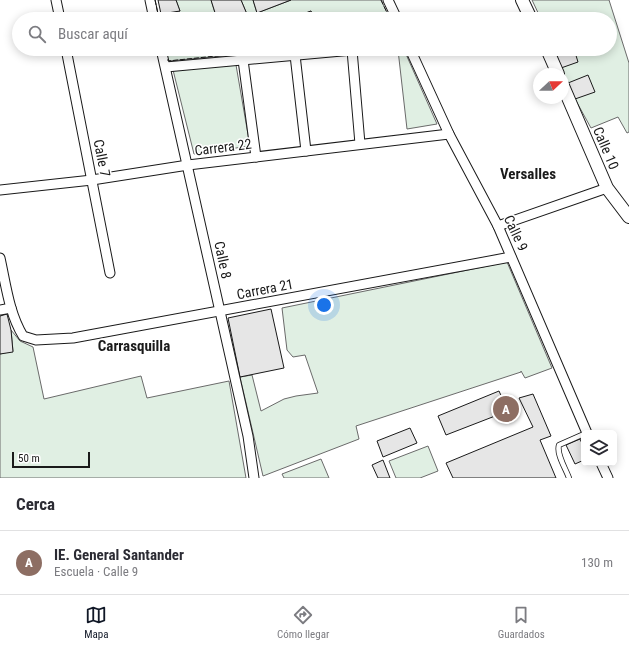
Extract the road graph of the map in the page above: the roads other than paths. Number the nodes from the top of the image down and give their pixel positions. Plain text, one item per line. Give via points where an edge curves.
1 (56, 0) edge
2 (150, 0) edge
3 (388, 0) edge
4 (522, 0) edge
5 (59, 12) edge
6 (153, 12) edge
7 (394, 12) edge
8 (528, 12) edge
9 (67, 56) edge
10 (163, 56) edge
11 (295, 56) joint
12 (353, 56) edge
13 (413, 56) edge
14 (550, 56) edge
15 (243, 60) junction
16 (166, 67) junction
17 (555, 68) edge
18 (569, 100) edge
19 (449, 134) junction
20 (360, 144) junction
21 (306, 151) junction
22 (256, 157) junction
23 (188, 165) junction
24 (92, 180) junction
25 (606, 188) junction
26 (0, 190) edge
27 (629, 217) edge
28 (498, 226) junction
29 (512, 257) junction
30 (0, 258) edge
31 (110, 273) dead end
32 (11, 308) junction
33 (0, 310) edge
34 (220, 311) junction
35 (586, 430) edge
36 (581, 435) edge
37 (602, 466) edge
38 (254, 478) edge
39 (569, 478) edge
40 (608, 478) edge

1 - 5 street
2 - 6 street
3 - 7 street
4 - 8 street
9 - 24 street, Calle 7
10 - 16 street, Calle 8
11 - 15 street
11 - 21 street
12 - 20 street
13 - 19 street, Calle 9
14 - 17 street
15 - 16 street
15 - 22 street
16 - 23 street, Calle 8
18 - 25 street, Calle 10
19 - 20 street, Carrera 22
19 - 28 street, Calle 9
20 - 21 street, Carrera 22
21 - 22 street, Carrera 22
22 - 23 street, Carrera 22
23 - 24 street, Carrera 22
23 - 34 street, Calle 8
24 - 26 street, Carrera 22
24 - 31 street, Calle 7
25 - 27 street, Calle 10
25 - 28 street
28 - 29 street, Calle 9
29 - 34 street, Carrera 21
29 - 35 street, Calle 9
30 - 32 street
32 - 33 street
32 - 34 street, Carrera 21 via 23,336 36,340 73,338
34 - 38 street, Calle 8 via 248,436
36 - 39 lane via 559,445 559,453
37 - 40 street

